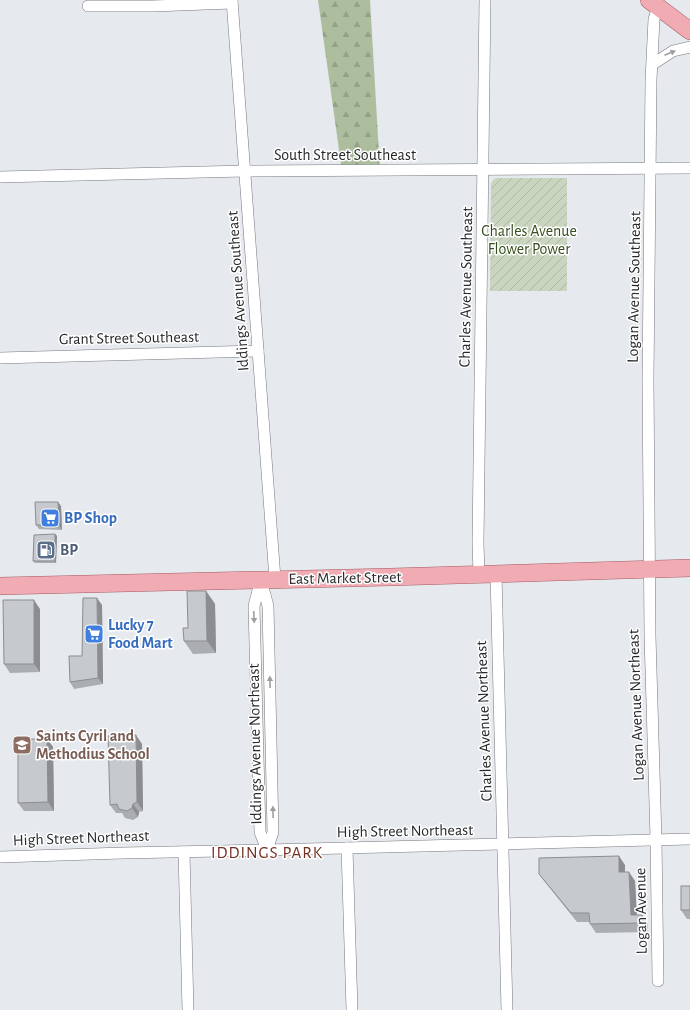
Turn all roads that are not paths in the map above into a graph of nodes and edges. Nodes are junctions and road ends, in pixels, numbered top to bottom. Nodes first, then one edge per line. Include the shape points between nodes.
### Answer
1 (485, 0) edge
2 (232, 1) edge
3 (654, 3) edge
4 (88, 6) dead end
5 (690, 31) edge
6 (690, 47) edge
7 (653, 64) junction
8 (690, 168) edge
9 (651, 169) junction
10 (483, 170) junction
11 (245, 171) junction
12 (0, 177) edge
13 (258, 351) junction
14 (0, 358) edge
15 (690, 568) edge
16 (649, 569) junction
17 (488, 574) junction
18 (268, 579) junction
19 (0, 586) edge
20 (656, 839) junction
21 (690, 839) edge
22 (503, 844) junction
23 (347, 848) junction
24 (267, 850) junction
25 (184, 852) junction
26 (0, 857) edge
27 (658, 982) dead end
28 (188, 1010) edge
29 (352, 1010) edge
30 (507, 1010) edge

1 - 10 street, Charles Avenue Southeast
2 - 4 street via 153,6
2 - 11 street, Iddings Avenue Southeast
3 - 5 main road
3 - 7 street, Logan Avenue Southeast
7 -> 6 street via 673,51
7 - 9 street, Logan Avenue Southeast
8 - 9 street, South Street Southeast
9 - 10 street, South Street Southeast
9 - 16 street, Logan Avenue Southeast
10 - 11 street, South Street Southeast
10 - 17 street, Charles Avenue Southeast via 478,543
11 - 12 street, South Street Southeast
11 - 13 street, Iddings Avenue Southeast
13 - 14 street, Grant Street Southeast
13 - 18 street, Iddings Avenue Southeast
15 - 16 main road, East Market Street
16 - 17 main road, East Market Street
16 - 20 street, Logan Avenue Northeast
17 - 18 main road, East Market Street
17 - 22 street, Charles Avenue Northeast
18 - 19 main road, East Market Street
18 - 24 street, Iddings Avenue Northeast via 254,606 260,832
20 - 21 street, High Street Northeast
20 - 22 street, High Street Northeast
20 - 27 street, Logan Avenue
22 - 23 street, High Street Northeast
22 - 30 street, Charles Avenue Northeast
23 - 24 street, High Street Northeast
23 - 29 street
24 - 25 street, High Street Northeast
25 - 26 street, High Street Northeast
25 - 28 street

